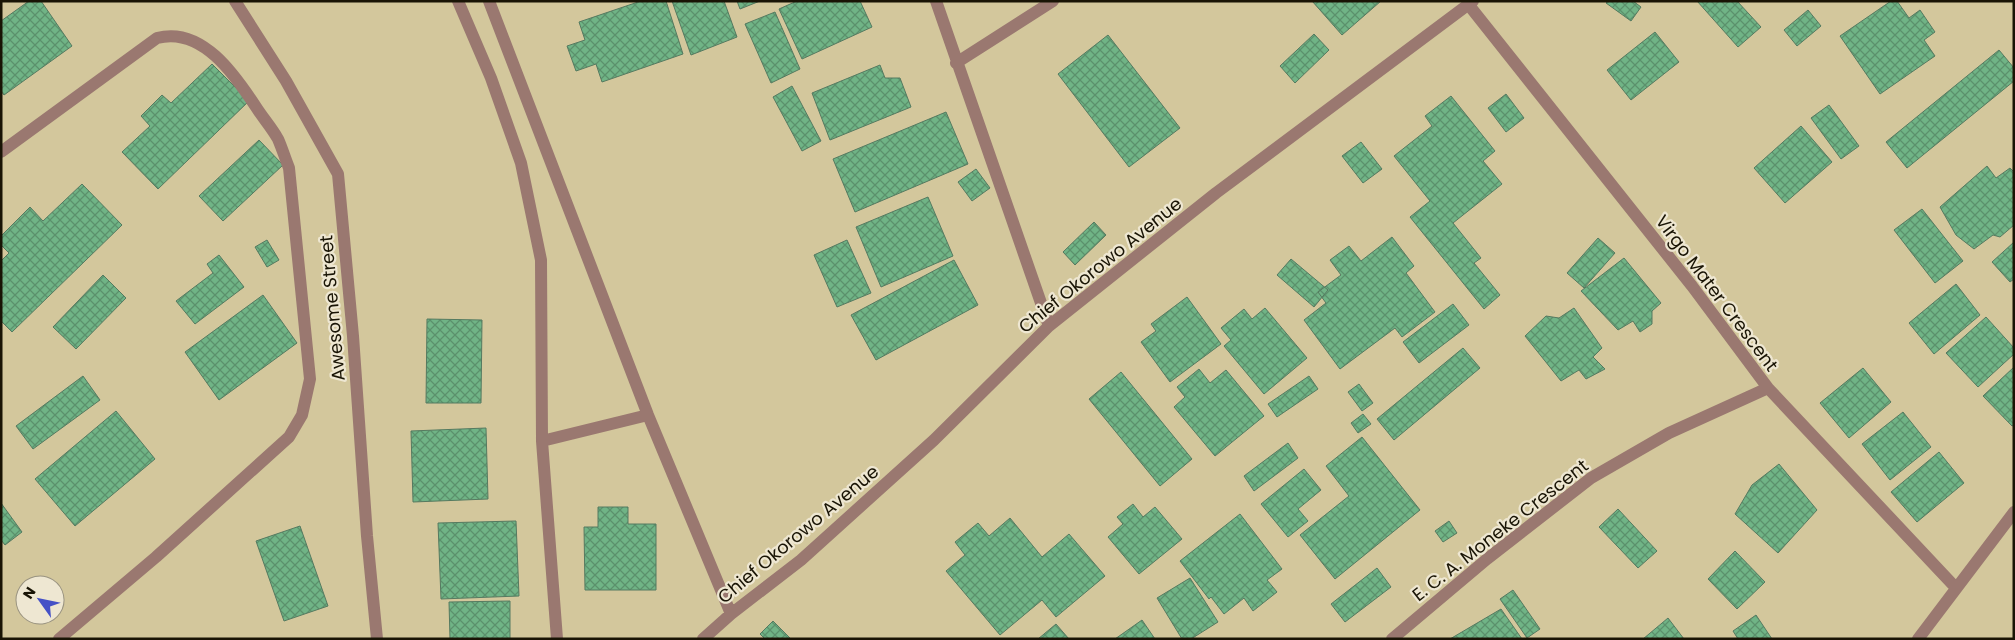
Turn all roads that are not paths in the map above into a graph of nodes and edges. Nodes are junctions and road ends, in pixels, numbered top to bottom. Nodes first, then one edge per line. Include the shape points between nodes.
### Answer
1 (235, 1) edge
2 (458, 1) edge
3 (489, 1) edge
4 (936, 1) edge
5 (1053, 1) edge
6 (1470, 3) edge
7 (956, 63) junction
8 (1, 152) edge
9 (1049, 326) junction
10 (1768, 388) junction
11 (648, 415) junction
12 (542, 441) junction
13 (2014, 512) edge
14 (1956, 588) junction
15 (731, 614) junction
16 (59, 639) edge
17 (377, 639) edge
18 (557, 639) edge
19 (703, 639) edge
20 (1392, 639) edge
21 (1918, 639) edge

1 - 17 street, Awesome Street via 286,81 338,174
2 - 12 street via 492,78 521,163 541,260
3 - 11 street
4 - 7 street
5 - 7 street
6 - 9 street, Chief Okorowo Avenue via 1216,193
6 - 10 street, Virgo Mater Crescent
7 - 9 street
8 - 16 street via 157,38 170,34 200,44 237,79 278,138 289,168 310,379 302,415 289,437
9 - 15 street, Chief Okorowo Avenue via 926,447 801,560
10 - 14 street, Virgo Mater Crescent
10 - 20 street, E. C. A. Moneke Crescent via 1669,433 1591,478 1486,559
11 - 12 street
11 - 15 street
12 - 18 street
13 - 14 street
14 - 21 street
15 - 19 street, Chief Okorowo Avenue

